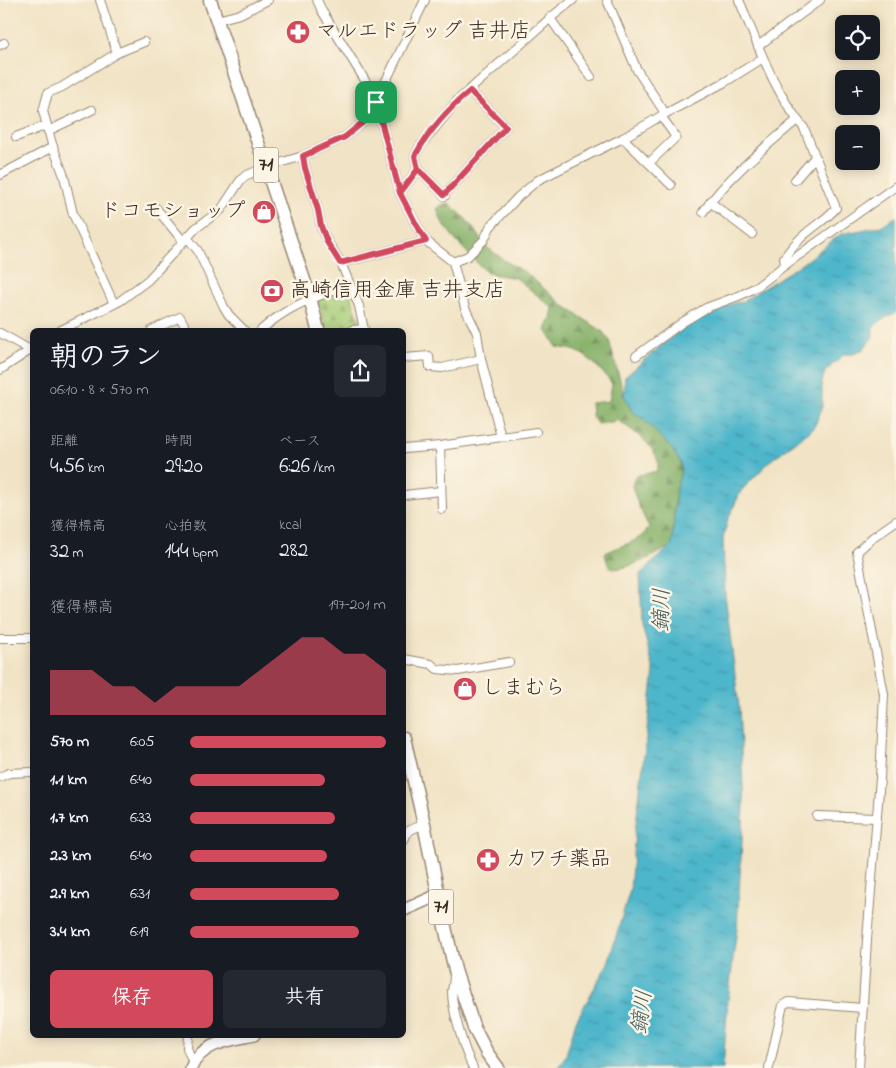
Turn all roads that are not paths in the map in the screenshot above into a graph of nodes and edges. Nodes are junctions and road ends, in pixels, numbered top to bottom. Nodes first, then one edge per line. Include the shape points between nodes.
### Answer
1 (100, 0) edge
2 (210, 0) edge
3 (268, 0) edge
4 (317, 0) edge
5 (425, 0) edge
6 (572, 0) edge
7 (608, 0) edge
8 (739, 0) edge
9 (820, 0) edge
10 (550, 18) junction
11 (217, 20) junction
12 (144, 42) dead end
13 (758, 46) junction
14 (118, 54) junction
15 (763, 58) junction
16 (591, 77) dead end
17 (470, 91) junction
18 (376, 102) junction
19 (92, 110) dead end
20 (663, 115) junction
21 (797, 120) junction
22 (48, 128) junction
23 (16, 137) dead end
24 (623, 138) junction
25 (53, 147) junction
26 (303, 156) junction
27 (815, 157) junction
28 (649, 163) junction
29 (266, 167) junction
30 (418, 169) junction
31 (0, 175) edge
32 (796, 180) dead end
33 (671, 185) dead end
34 (896, 186) edge
35 (400, 193) junction
36 (710, 202) junction
37 (156, 208) dead end
38 (703, 212) dead end
39 (752, 234) dead end
40 (185, 239) junction
41 (426, 241) junction
42 (453, 262) junction
43 (340, 263) junction
44 (785, 265) junction
45 (349, 286) junction
46 (310, 298) junction
47 (114, 304) junction
48 (65, 328) edge
49 (156, 328) edge
50 (186, 328) edge
51 (239, 328) edge
52 (263, 328) edge
53 (318, 328) edge
54 (364, 328) edge
55 (0, 333) edge
56 (30, 349) edge
57 (30, 351) edge
58 (636, 356) dead end
59 (406, 358) edge
60 (482, 359) junction
61 (0, 370) edge
62 (536, 432) dead end
63 (500, 437) junction
64 (440, 446) junction
65 (406, 449) edge
66 (441, 491) junction
67 (406, 495) edge
68 (442, 509) dead end
69 (896, 520) edge
70 (0, 638) edge
71 (30, 641) edge
72 (406, 659) edge
73 (509, 662) dead end
74 (406, 747) edge
75 (30, 772) edge
76 (0, 777) edge
77 (816, 816) dead end
78 (877, 818) junction
79 (424, 824) junction
80 (406, 836) edge
81 (438, 894) junction
82 (406, 909) edge
83 (455, 970) junction
84 (862, 1008) junction
85 (188, 1038) edge
86 (240, 1038) edge
87 (192, 1066) edge
88 (473, 1068) edge
89 (498, 1068) edge
90 (769, 1068) edge
91 (858, 1068) edge

1 - 14 street
2 - 11 main road, 71
3 - 11 street via 240,14
4 - 18 street
5 - 18 street
6 - 10 street
7 - 20 street via 637,70
8 - 13 street
9 - 13 street
10 - 16 street
10 - 17 street
11 - 29 main road, 71
12 - 14 street
13 - 15 street
14 - 22 street via 48,92 43,111
15 - 20 street
15 - 21 street
17 - 30 street via 421,145 415,156
17 - 30 street via 506,127 445,195
18 - 26 street via 368,118 345,137
18 - 35 street
19 - 22 street
20 - 24 street
20 - 28 street via 676,137
21 - 27 street via 804,128
21 - 36 street via 758,152
22 - 23 street
22 - 25 street
24 - 28 street
24 - 42 street via 538,180 490,226 484,240 468,256
25 - 31 street
25 - 47 street via 73,214
26 - 29 street
26 - 43 street via 321,226
27 - 32 street
27 - 44 street via 836,208 790,249 784,258
28 - 33 street
29 - 40 street via 245,176 221,210
29 - 46 main road, 71
30 - 35 street
34 - 44 street
35 - 41 street
36 - 38 street
36 - 39 street
37 - 40 street
40 - 47 street via 148,280
40 - 51 street via 198,251 224,308
41 - 42 street
41 - 43 street
42 - 60 street via 465,308 477,333
43 - 45 street
44 - 58 street via 758,286 706,308 683,322
45 - 46 street
45 - 54 street via 359,306
46 - 52 street
46 - 53 main road, 71
47 - 48 street
49 - 50 street via 180,317
55 - 56 street
57 - 61 street
59 - 60 street via 428,356 430,367 442,368
60 - 63 street
62 - 63 street
63 - 64 street
64 - 65 street
64 - 66 street
66 - 67 street
66 - 68 street
69 - 78 street via 858,552 884,694
70 - 71 street
72 - 73 street via 431,664 437,669 458,671
74 - 79 main road, 71
75 - 76 street
77 - 78 street
78 - 84 street
79 - 80 street via 408,831
79 - 81 main road, 71
81 - 82 street
81 - 83 main road, 71
83 - 88 street via 452,991 456,1018
83 - 89 main road, 71 via 474,1028
84 - 90 street via 789,1002 783,1005
84 - 91 street
85 - 87 street
86 - 87 street via 204,1050

